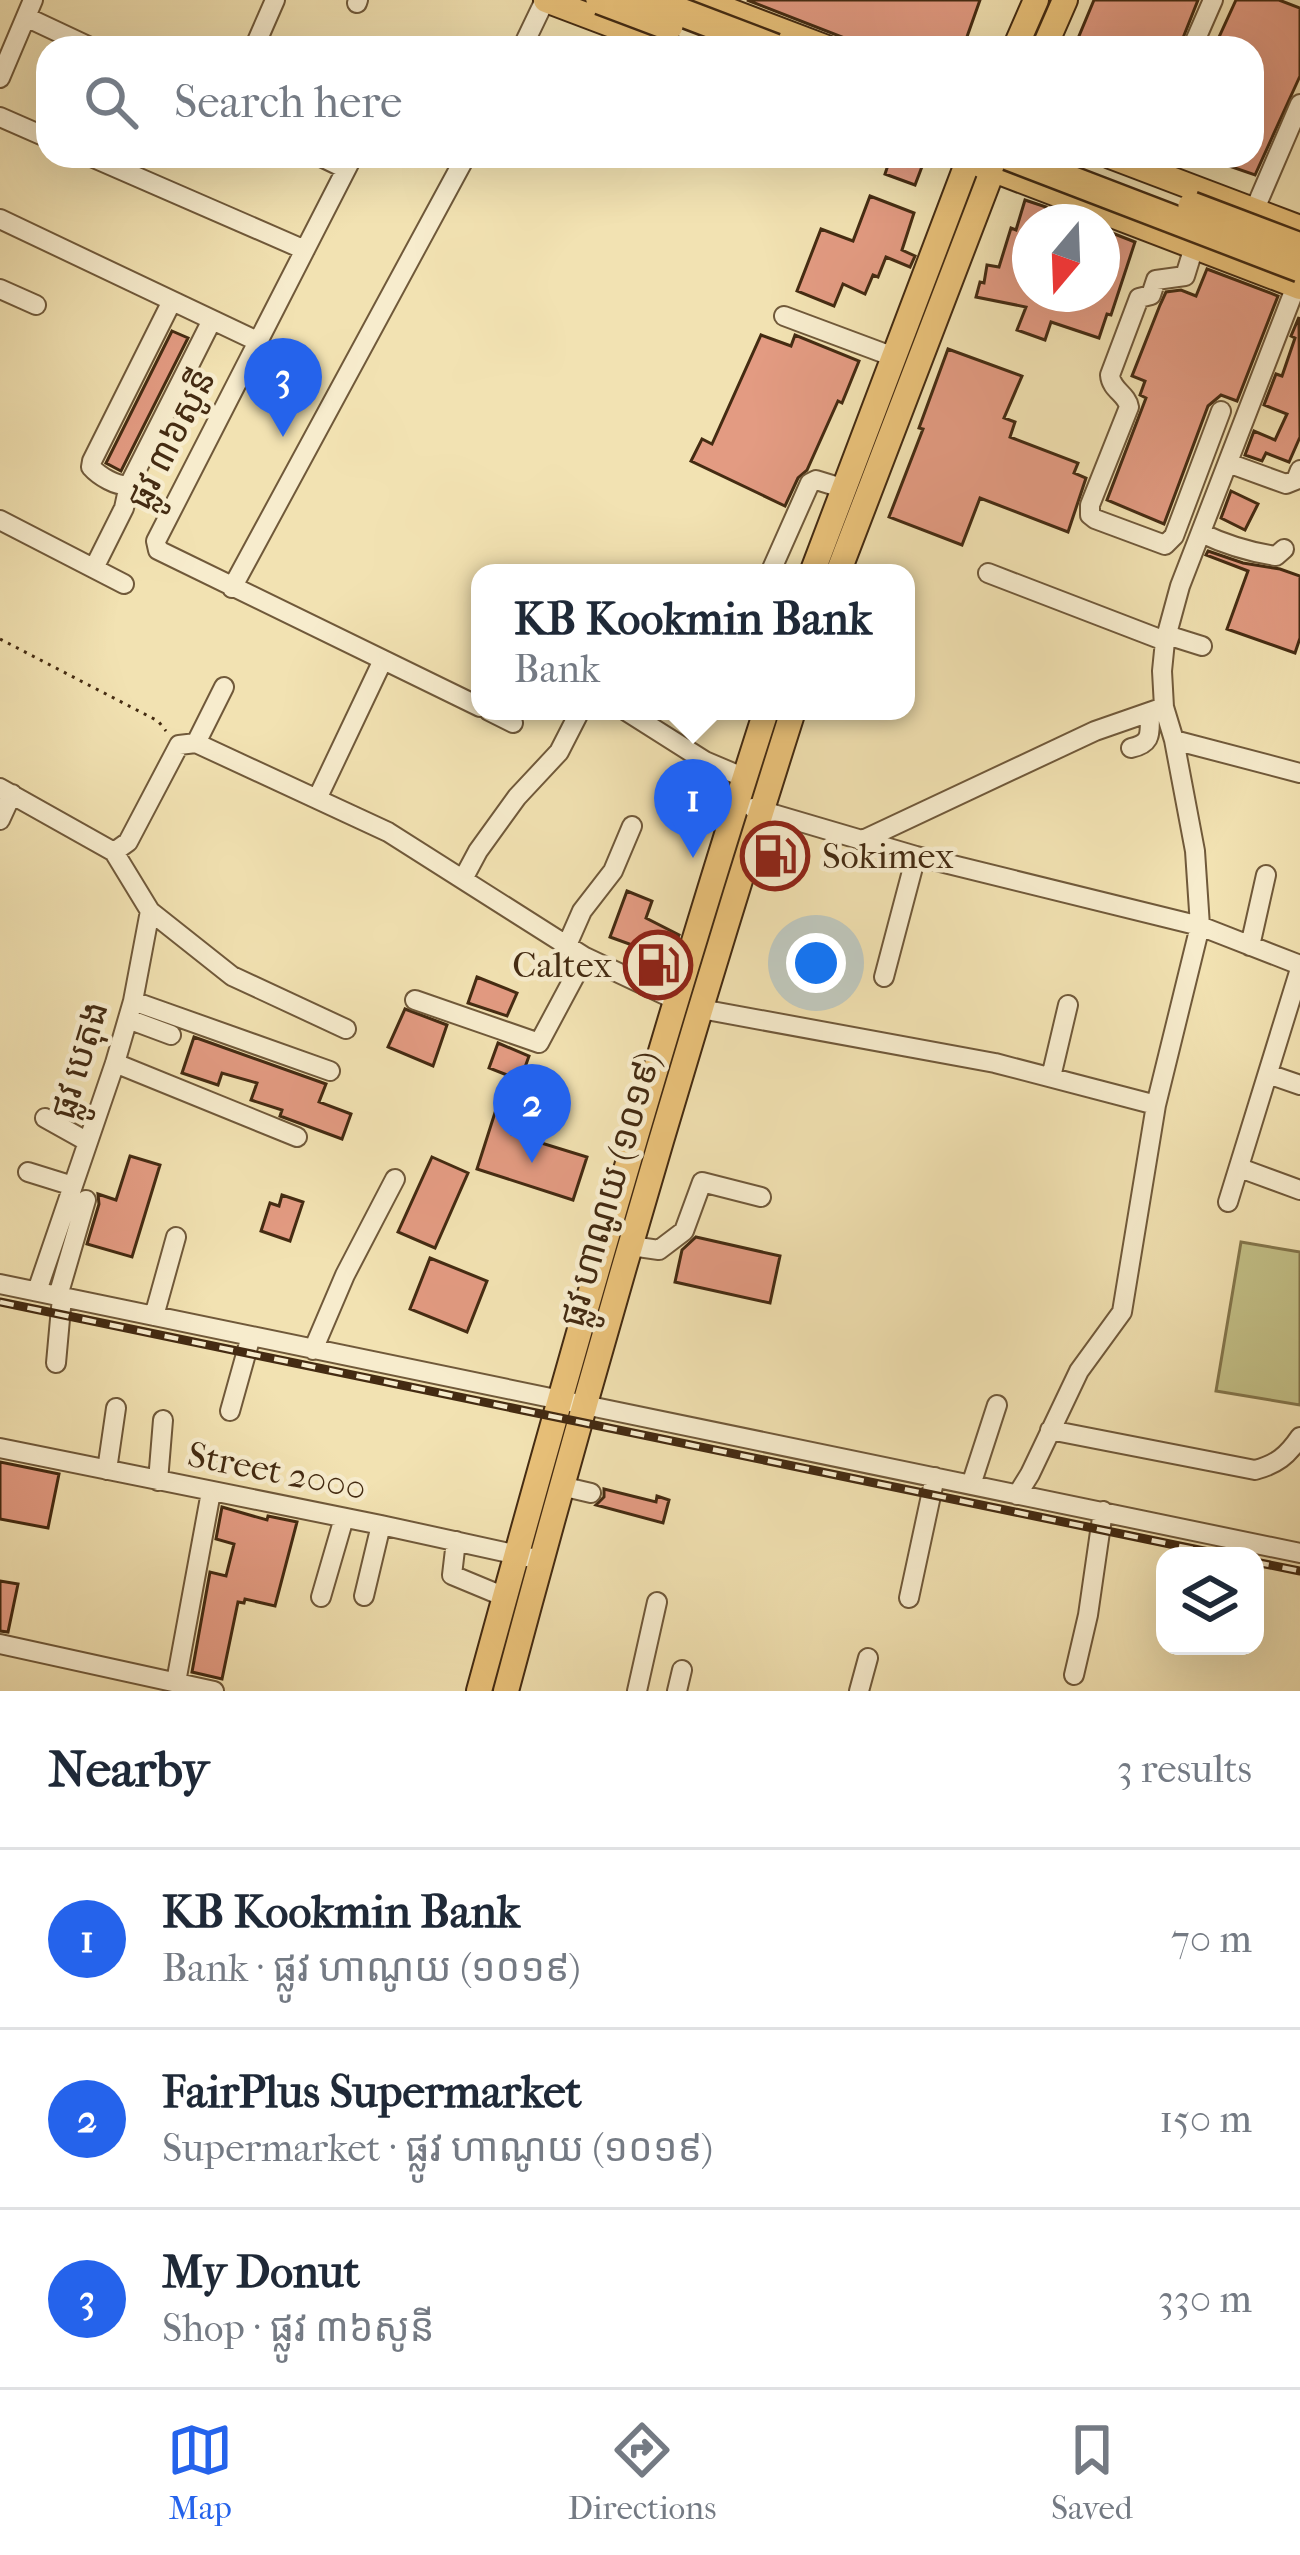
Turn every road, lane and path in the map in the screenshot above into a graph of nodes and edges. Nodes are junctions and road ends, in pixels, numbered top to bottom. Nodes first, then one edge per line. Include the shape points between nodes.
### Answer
1 (275, 0) edge
2 (546, 0) edge
3 (600, 0) edge
4 (649, 0) edge
5 (687, 0) edge
6 (700, 0) edge
7 (1036, 0) edge
8 (1065, 0) edge
9 (1213, 0) edge
10 (30, 8) edge
11 (73, 36) edge
12 (259, 36) edge
13 (527, 36) edge
14 (641, 36) edge
15 (682, 36) edge
16 (694, 36) edge
17 (744, 36) edge
18 (795, 36) edge
19 (1020, 36) edge
20 (1049, 36) edge
21 (1197, 36) edge
22 (0, 78) edge
23 (1300, 104) edge
24 (0, 117) edge
25 (36, 133) edge
26 (117, 168) edge
27 (347, 168) edge
28 (460, 168) edge
29 (961, 168) edge
30 (996, 168) edge
31 (1015, 168) edge
32 (1017, 168) edge
33 (1090, 168) edge
34 (1156, 168) edge
35 (1254, 211) junction
36 (0, 219) edge
37 (1300, 228) edge
38 (1194, 247) junction
39 (1300, 248) edge
40 (305, 250) junction
41 (1236, 263) junction
42 (1299, 280) edge
43 (0, 289) edge
44 (172, 301) junction
45 (36, 305) dead end
46 (784, 316) dead end
47 (212, 320) junction
48 (257, 341) junction
49 (893, 357) junction
50 (1221, 411) dead end
51 (1228, 463) junction
52 (1300, 470) edge
53 (129, 485) junction
54 (842, 488) junction
55 (0, 520) edge
56 (1201, 533) junction
57 (1284, 549) dead end
58 (774, 564) edge
59 (815, 564) edge
60 (842, 564) edge
61 (94, 568) junction
62 (988, 573) dead end
63 (124, 584) dead end
64 (232, 588) junction
65 (1166, 638) junction
66 (0, 639) edge
67 (1202, 646) dead end
68 (382, 660) junction
69 (224, 687) dead end
70 (471, 703) edge
71 (1157, 710) junction
72 (509, 720) edge
73 (575, 720) edge
74 (640, 720) edge
75 (757, 720) edge
76 (788, 720) edge
77 (513, 722) dead end
78 (1174, 740) junction
79 (188, 744) junction
80 (1131, 748) dead end
81 (1300, 773) edge
82 (6, 791) edge
83 (748, 797) junction
84 (316, 799) junction
85 (0, 820) edge
86 (632, 826) dead end
87 (863, 840) junction
88 (113, 852) junction
89 (916, 856) junction
90 (1266, 875) dead end
91 (463, 879) junction
92 (150, 910) junction
93 (1200, 926) junction
94 (567, 945) junction
95 (1250, 946) junction
96 (585, 957) junction
97 (1300, 967) edge
98 (884, 977) dead end
99 (415, 1000) dead end
100 (676, 1000) junction
101 (1068, 1005) dead end
102 (701, 1009) junction
103 (130, 1010) junction
104 (346, 1029) dead end
105 (171, 1035) dead end
106 (116, 1064) junction
107 (330, 1071) dead end
108 (1268, 1073) junction
109 (1051, 1077) junction
110 (1300, 1085) edge
111 (1156, 1105) junction
112 (46, 1118) dead end
113 (297, 1137) dead end
114 (88, 1142) junction
115 (1240, 1168) junction
116 (28, 1172) dead end
117 (395, 1179) dead end
118 (1300, 1190) edge
119 (80, 1193) junction
120 (761, 1196) dead end
121 (1228, 1202) dead end
122 (176, 1237) dead end
123 (631, 1246) junction
124 (0, 1284) edge
125 (37, 1292) junction
126 (60, 1296) junction
127 (154, 1316) junction
128 (251, 1336) junction
129 (313, 1350) junction
130 (56, 1363) dead end
131 (571, 1402) junction
132 (997, 1405) dead end
133 (116, 1408) dead end
134 (230, 1411) dead end
135 (163, 1420) dead end
136 (1050, 1430) junction
137 (1300, 1437) edge
138 (0, 1448) edge
139 (107, 1470) junction
140 (934, 1478) junction
141 (158, 1481) junction
142 (971, 1485) junction
143 (561, 1486) junction
144 (211, 1492) junction
145 (591, 1493) dead end
146 (1017, 1495) junction
147 (1103, 1511) junction
148 (344, 1518) junction
149 (381, 1525) junction
150 (456, 1541) junction
151 (1224, 1547) edge
152 (1264, 1550) edge
153 (1300, 1553) edge
154 (529, 1558) junction
155 (364, 1595) dead end
156 (321, 1597) dead end
157 (505, 1597) junction
158 (909, 1598) dead end
159 (657, 1602) dead end
160 (0, 1644) edge
161 (868, 1658) dead end
162 (682, 1670) dead end
163 (1074, 1675) dead end
164 (176, 1682) junction
165 (214, 1691) edge
166 (479, 1691) edge
167 (506, 1691) edge
168 (637, 1691) edge
169 (677, 1691) edge
170 (859, 1691) edge

1 - 12 street
2 - 13 street
2 - 14 main road
3 - 16 highway, bridge
4 - 17 highway, bridge
5 - 15 main road via 690,27
6 - 18 main road
7 - 19 main road
8 - 20 main road
9 - 21 street
10 - 11 street
10 - 22 street
23 - 35 street
24 - 25 street
26 - 40 street
27 - 40 street, ផ្លូវ ៣៦សូនី
28 - 64 street
29 - 49 main road
30 - 60 main road
31 - 38 main road
32 - 42 highway, bridge
33 - 39 highway, bridge
34 - 35 main road
35 - 37 main road
35 - 41 main road via 1237,214 1225,228
36 - 44 street
38 - 41 main road
38 - 50 street via 1185,276 1156,280 1151,295 1139,298 1110,375 1129,407 1090,514 1165,544
40 - 48 street, ផ្លូវ ៣៦សូនី
41 - 42 main road
42 - 51 street
43 - 45 street
44 - 47 street
44 - 53 street via 92,461 95,472
46 - 49 street
47 - 48 street
47 - 53 street
48 - 64 street, ផ្លូវ ៣៦សូនី via 156,541 158,550
49 - 54 main road
51 - 52 street via 1286,484
51 - 56 street
53 - 61 street
54 - 58 street via 810,483
54 - 59 main road
55 - 61 street
56 - 57 street via 1250,552 1276,556
56 - 65 street
61 - 63 street
62 - 65 street
64 - 68 street, ផ្លូវ ៣៦សូនី
65 - 67 street
65 - 71 street
66 - 79 path
68 - 70 street, ផ្លូវ ៣៦សូនី
68 - 84 street
69 - 79 street
71 - 78 street
71 - 80 street via 1148,740
71 - 87 street
72 - 77 street
73 - 91 street
74 - 83 street
75 - 83 main road, ផ្លូវ ហាណូយ (១០១៩)
76 - 83 main road, ផ្លូវ ហាណូយ (១០១៩)
78 - 81 street
78 - 93 street
79 - 84 street
79 - 88 street via 128,842
82 - 85 street
82 - 88 street
83 - 87 street
83 - 100 main road, ផ្លូវ ហាណូយ (១០១៩)
83 - 102 main road, ផ្លូវ ហាណូយ (១០១៩)
84 - 91 street
86 - 94 street
87 - 89 street
88 - 92 street
89 - 93 street
89 - 98 street
90 - 95 street
91 - 94 street
92 - 103 street, ផ្លូវ បេតុង
92 - 104 street via 232,976
93 - 95 street
93 - 111 street
94 - 96 street
95 - 97 street
96 - 99 street via 539,1043
96 - 100 street
97 - 108 street
100 - 131 main road, ផ្លូវ ហាណូយ (១០១៩)
101 - 109 street
102 - 109 street
102 - 123 main road, ផ្លូវ ហាណូយ (១០១៩)
103 - 105 street
103 - 106 street, ផ្លូវ បេតុង
103 - 107 street
106 - 113 street
106 - 114 street, ផ្លូវ បេតុង
108 - 110 street
108 - 115 street
109 - 111 street
111 - 136 street via 1121,1312 1078,1371
112 - 114 street
114 - 119 street, ផ្លូវ បេតុង
115 - 118 street
115 - 121 street
116 - 119 street
117 - 129 street
119 - 125 street, ផ្លូវ បេតុង
119 - 126 street
120 - 123 street via 702,1183 681,1234 659,1250
122 - 127 street
123 - 131 main road, ផ្លូវ ហាណូយ (១០១៩)
124 - 125 street
125 - 126 street
126 - 127 street
126 - 130 street
127 - 128 street
128 - 129 street
128 - 134 street
129 - 131 street
131 - 140 street
131 - 143 main road, ផ្លូវ ហាណូយ (១០១៩)
131 - 154 main road, ផ្លូវ ហាណូយ (១០១៩)
132 - 142 street
133 - 139 street
135 - 141 street
136 - 137 street via 1255,1470 1288,1455
136 - 146 street
138 - 139 street, Street 2000
139 - 141 street, Street 2000
140 - 142 street
140 - 158 street
141 - 144 street, Street 2000
142 - 146 street
143 - 145 street
143 - 154 main road, ផ្លូវ ហាណូយ (១០១៩)
144 - 148 street, Street 2000
144 - 164 street
146 - 147 street
147 - 151 street
147 - 163 street
148 - 149 street, Street 2000
148 - 156 street
149 - 150 street, Street 2000
149 - 155 street
150 - 154 street, Street 2000
150 - 157 street via 452,1575
152 - 153 street
154 - 157 main road, ផ្លូវ ហាណូយ (១០១៩)
154 - 167 main road, ផ្លូវ ហាណូយ (១០១៩)
157 - 166 main road, ផ្លូវ ហាណូយ (១០១៩)
159 - 168 street
160 - 164 street
161 - 170 street
162 - 169 street
164 - 165 street

